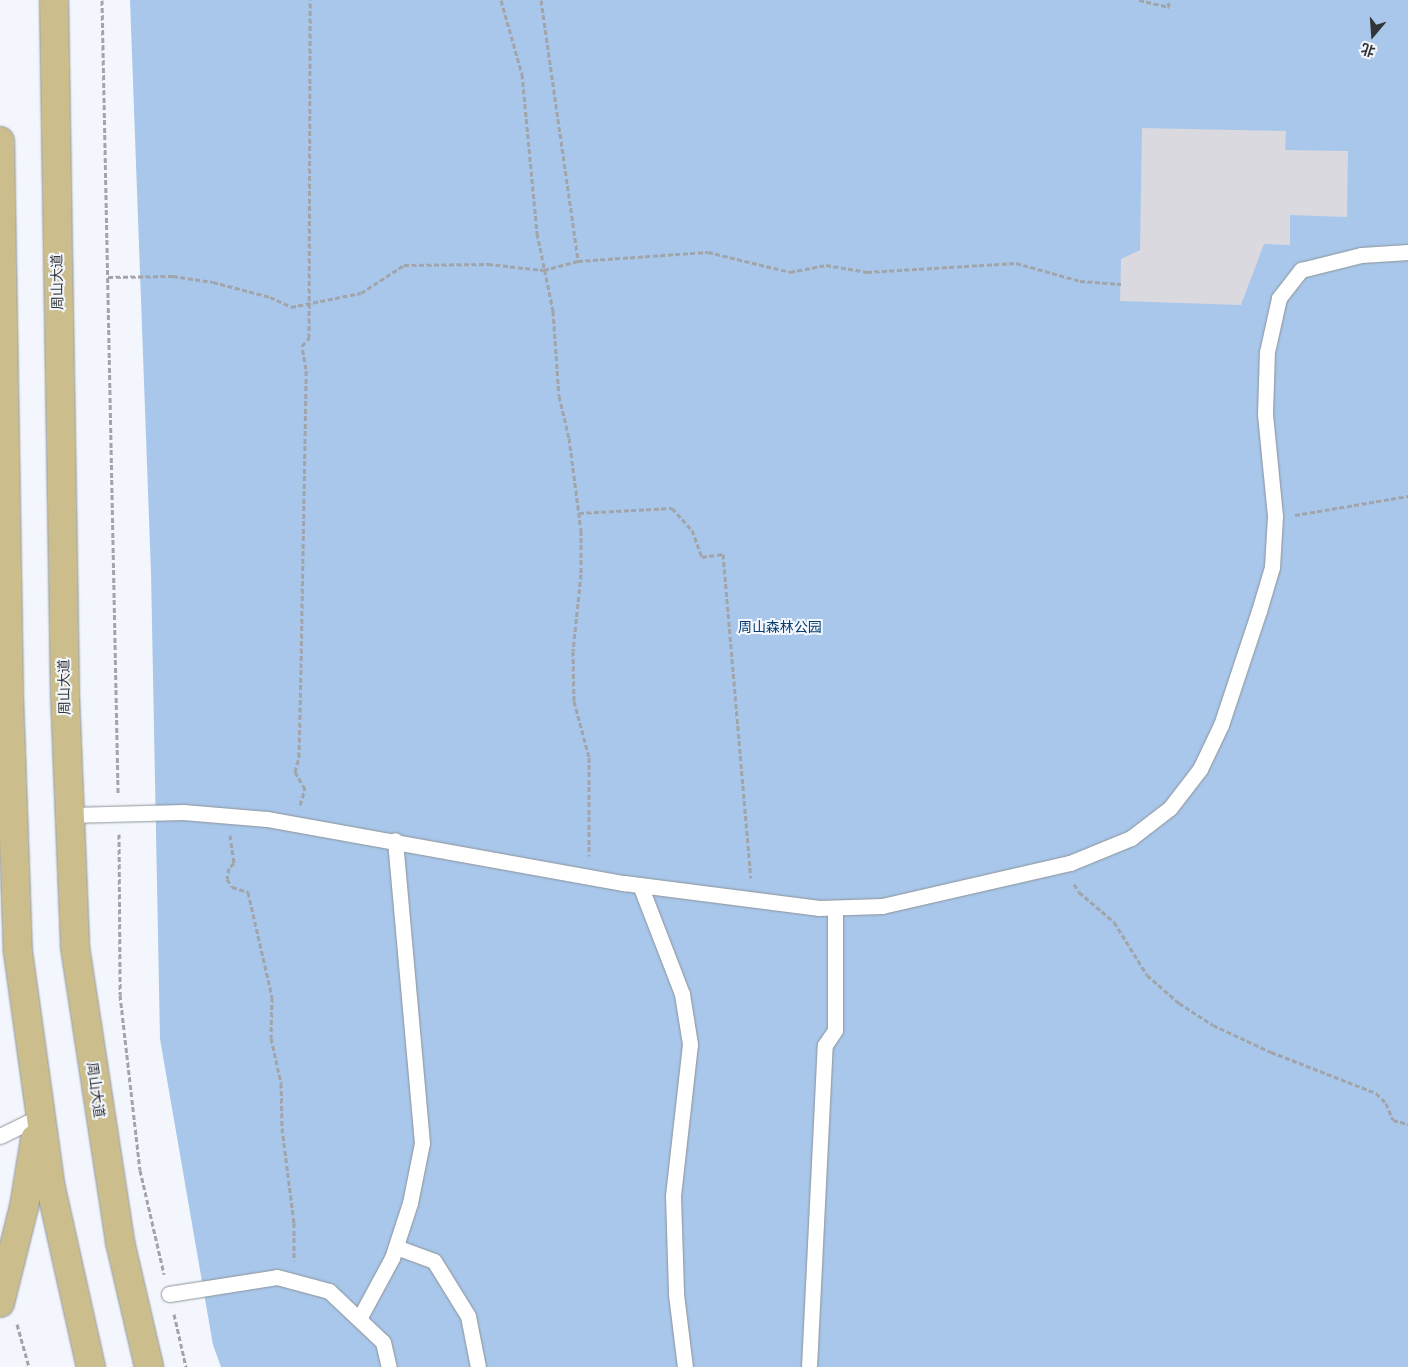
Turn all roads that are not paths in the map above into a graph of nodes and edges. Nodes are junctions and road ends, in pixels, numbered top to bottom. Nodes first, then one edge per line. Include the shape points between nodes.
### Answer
1 (54, 0) edge
2 (0, 141) edge
3 (1408, 252) edge
4 (2, 358) edge
5 (2, 430) edge
6 (70, 815) junction
7 (395, 840) junction
8 (640, 885) junction
9 (835, 908) junction
10 (39, 1118) junction
11 (0, 1136) edge
12 (396, 1247) junction
13 (169, 1294) road end
14 (1, 1298) edge
15 (359, 1319) junction
16 (91, 1367) edge
17 (149, 1367) edge
18 (389, 1367) edge
19 (478, 1367) edge
20 (685, 1367) edge
21 (809, 1367) edge

1 - 6 main road, 周山大道
2 - 4 main road
3 - 9 lane via 1361,255 1301,270 1279,298 1267,352 1266,405 1275,514 1272,567 1222,725 1200,769 1170,808 1131,838 1068,863 882,906
4 - 5 main road
5 - 10 main road via 18,952
6 - 7 lane via 184,812 296,824
6 - 17 main road, 周山大道 via 75,947 100,1125 120,1242
7 - 8 lane
7 - 12 lane via 422,1143 410,1202
8 - 9 lane via 753,901
8 - 20 lane via 682,994 690,1044 673,1196 676,1294
9 - 21 lane via 835,1030 826,1045
10 - 11 lane
10 - 14 main road via 24,1207
10 - 16 main road via 64,1253
12 - 15 lane
12 - 19 lane via 434,1261 468,1316
13 - 15 lane via 277,1277 330,1291
15 - 18 lane via 383,1342

